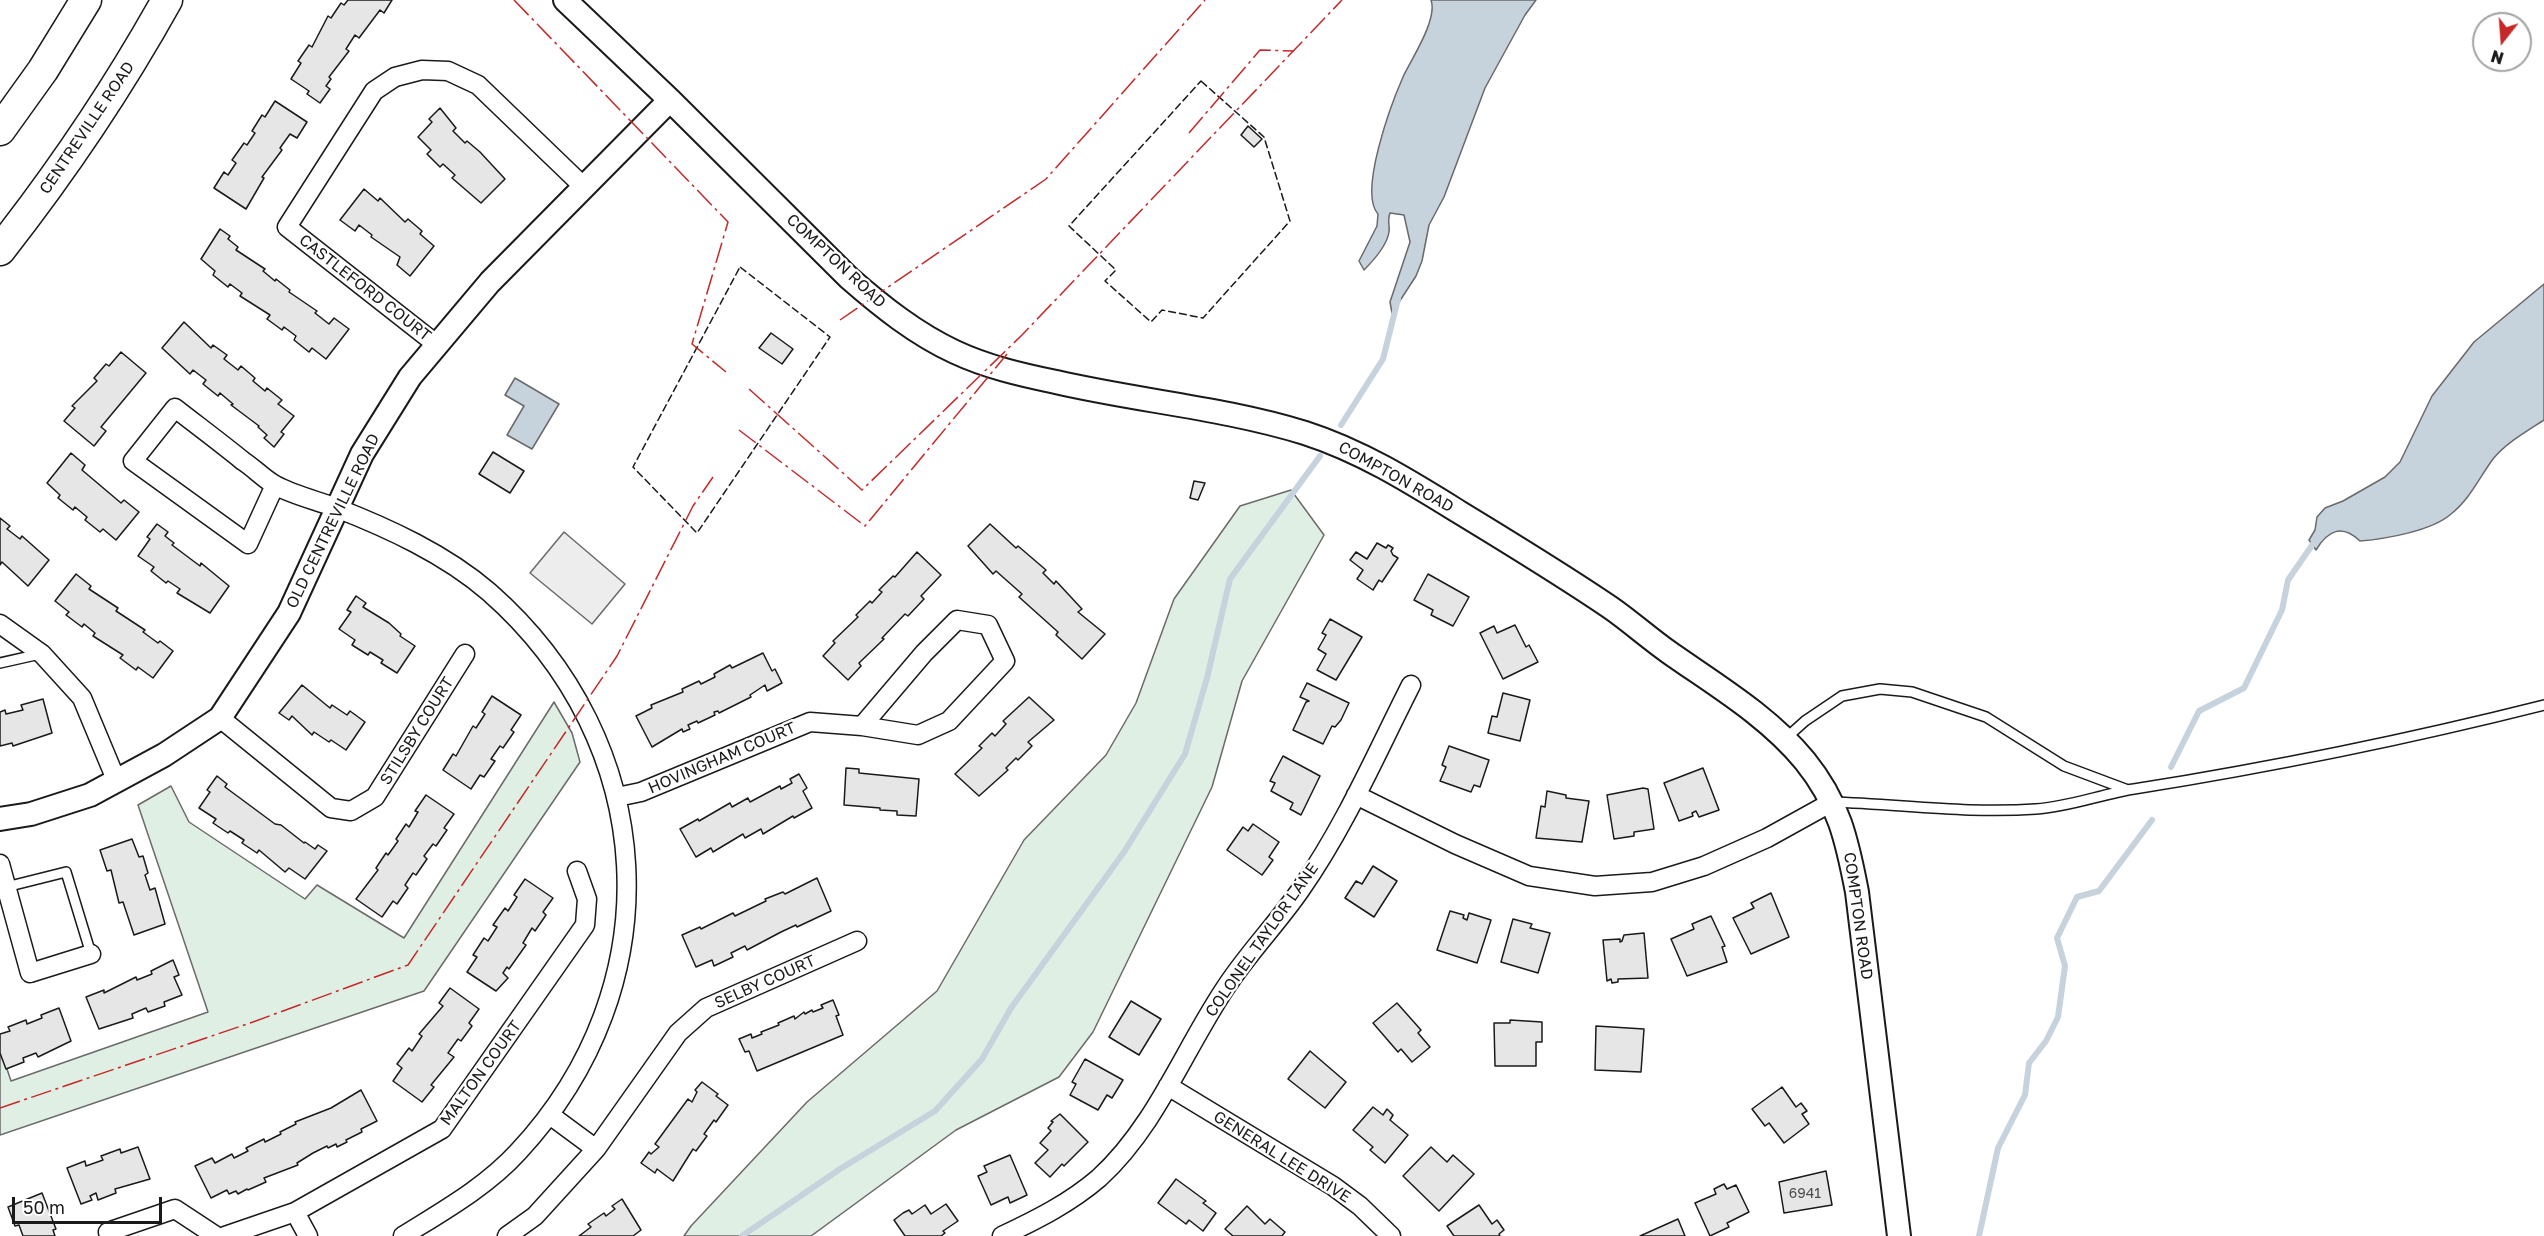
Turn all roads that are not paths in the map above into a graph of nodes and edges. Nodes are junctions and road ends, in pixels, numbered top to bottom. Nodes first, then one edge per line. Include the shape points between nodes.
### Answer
1 (86, 0) edge
2 (167, 0) edge
3 (565, 0) edge
4 (670, 100) junction
5 (0, 130) edge
6 (585, 188) junction
7 (0, 250) edge
8 (436, 344) junction
9 (275, 485) junction
10 (336, 508) junction
11 (0, 624) edge
12 (42, 654) junction
13 (465, 654) dead end
14 (0, 663) edge
15 (1411, 686) dead end
16 (2544, 705) edge
17 (220, 718) junction
18 (862, 726) junction
19 (1785, 739) junction
20 (117, 782) junction
21 (2128, 790) junction
22 (1356, 795) junction
23 (617, 797) junction
24 (1832, 802) junction
25 (0, 819) edge
26 (0, 864) edge
27 (577, 871) dead end
28 (6, 887) junction
29 (857, 941) dead end
30 (91, 954) joint
31 (1168, 1086) junction
32 (550, 1115) junction
33 (596, 1149) junction
34 (295, 1212) junction
35 (109, 1234) edge
36 (216, 1236) edge
37 (225, 1236) edge
38 (308, 1236) edge
39 (403, 1236) edge
40 (507, 1236) edge
41 (1002, 1236) edge
42 (1390, 1236) edge
43 (1899, 1236) edge

1 - 5 highway
2 - 7 highway, CENTREVILLE ROAD via 102,110
3 - 4 street, COMPTON ROAD
4 - 6 street, OLD CENTREVILLE ROAD
4 - 19 street, COMPTON ROAD via 849,278 932,339 979,363 1009,372 1229,414 1300,431 1349,449 1404,478 1614,610 1720,685
6 - 8 street, OLD CENTREVILLE ROAD via 490,282
6 - 8 street, CASTLEFORD COURT via 478,85 448,71 422,70 395,77 374,91 287,227
8 - 10 street, OLD CENTREVILLE ROAD via 381,422
9 - 9 street via 248,544 133,461 175,408
9 - 10 street
10 - 17 street, OLD CENTREVILLE ROAD via 289,613
10 - 23 street via 449,563 487,590 523,624 557,666 584,711
11 - 12 street
12 - 14 lane
12 - 20 street via 82,698
13 - 17 street, STILSBY COURT via 375,797 351,811 331,808
15 - 22 street, COLONEL TAYLOR LANE
16 - 21 lane via 2451,729
17 - 20 street, OLD CENTREVILLE ROAD
18 - 18 street, HOVINGHAM COURT via 918,735 949,721 1005,661 988,625 957,620
18 - 23 street, HOVINGHAM COURT via 810,722 641,792
19 - 21 lane via 1842,696 1880,689 1912,692 1986,717 2064,766
19 - 24 street, COMPTON ROAD
20 - 25 street, OLD CENTREVILLE ROAD via 64,805
21 - 24 lane via 2038,809 1938,809
22 - 24 street via 1529,876 1595,886 1652,882 1704,866 1767,838
22 - 31 street, COLONEL TAYLOR LANE via 1301,889 1224,989
23 - 32 street via 627,890 613,987 603,1020 581,1066
24 - 43 street, COMPTON ROAD via 1848,843 1857,892
26 - 28 street
27 - 34 street, MALTON COURT via 587,899 585,925 442,1129
28 - 30 lane via 66,872
28 - 30 street via 30,973
29 - 33 street, SELBY COURT via 706,1008 678,1033
31 - 41 street, COLONEL TAYLOR LANE via 1131,1140 1099,1177 1068,1202
31 - 42 street, GENERAL LEE DRIVE via 1334,1186
32 - 33 street
32 - 39 street via 492,1177
33 - 40 street, SELBY COURT via 535,1216
34 - 37 street, MALTON COURT
34 - 38 street
35 - 36 street via 174,1209

